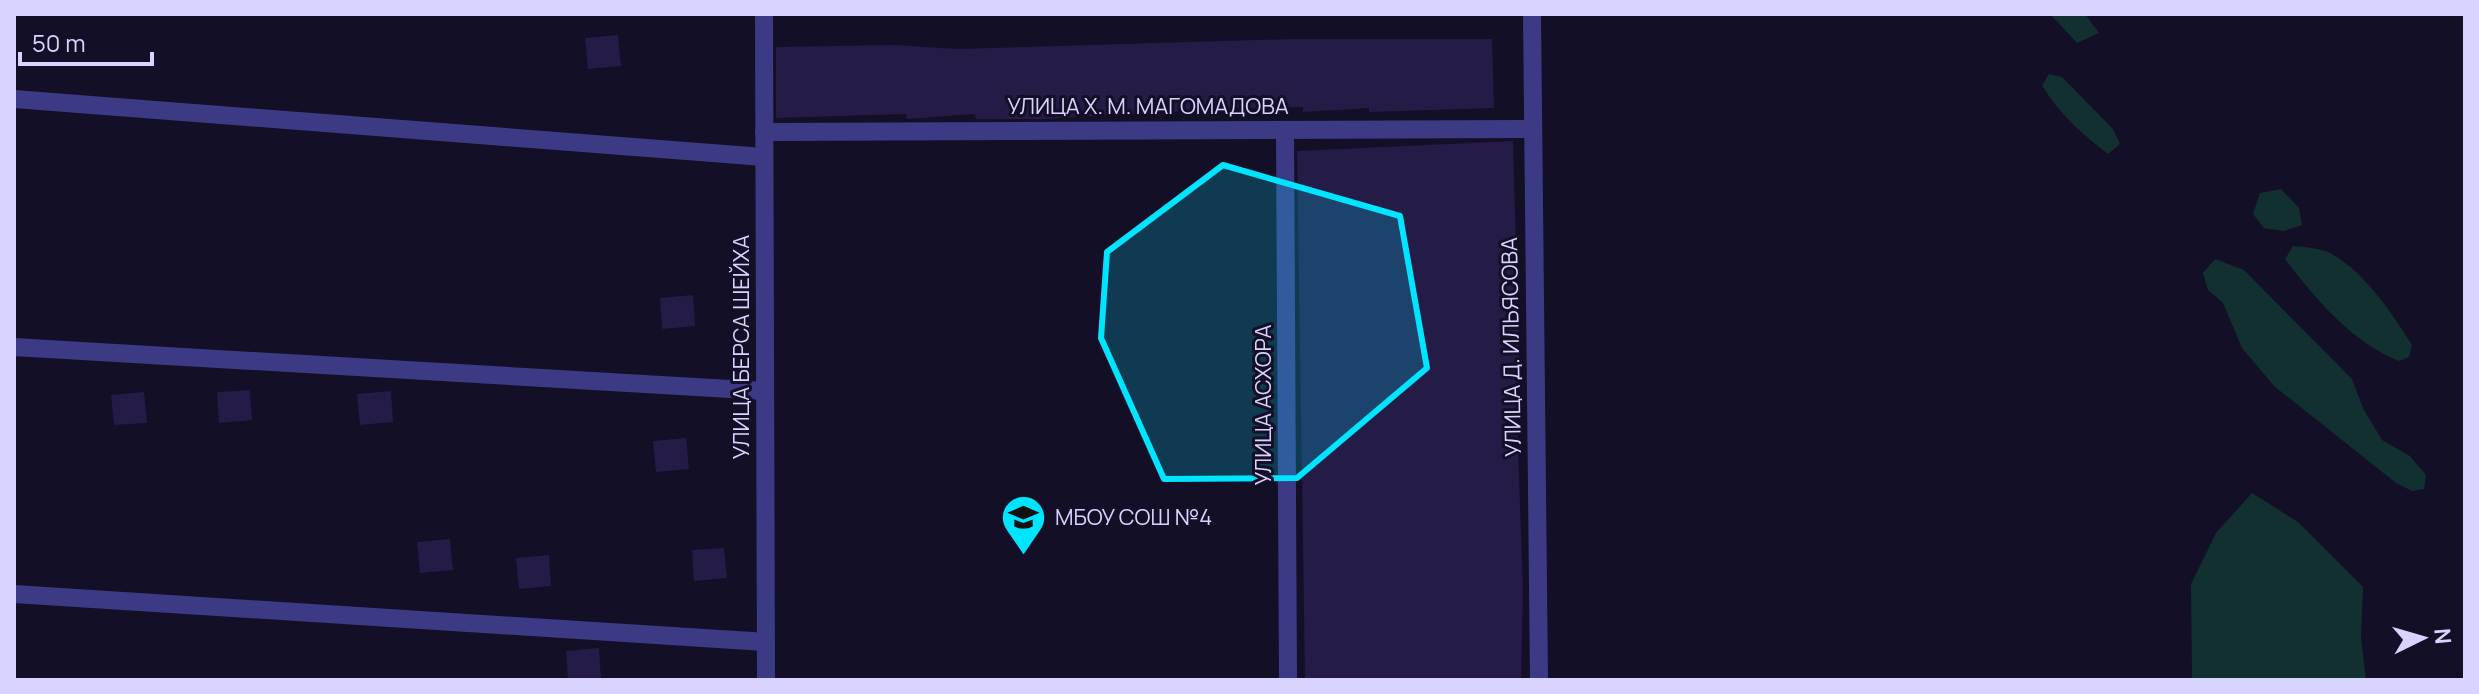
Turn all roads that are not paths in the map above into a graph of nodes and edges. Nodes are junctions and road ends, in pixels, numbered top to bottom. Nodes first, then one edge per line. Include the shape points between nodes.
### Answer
1 (764, 14) edge
2 (1532, 14) edge
3 (14, 99) edge
4 (1533, 129) junction
5 (1285, 130) junction
6 (764, 132) junction
7 (764, 157) junction
8 (14, 347) edge
9 (765, 391) junction
10 (14, 594) edge
11 (766, 642) junction
12 (766, 680) edge
13 (1288, 680) edge
14 (1539, 680) edge

1 - 6 street, УЛИЦА БЕРСА ШЕЙХА
2 - 4 street, УЛИЦА Д. ИЛЬЯСОВА
3 - 7 street
4 - 5 street, УЛИЦА Х. М. МАГОМАДОВА
4 - 14 street, УЛИЦА Д. ИЛЬЯСОВА
5 - 6 street, УЛИЦА Х. М. МАГОМАДОВА
5 - 13 street, УЛИЦА АСХОРА
6 - 7 street, УЛИЦА БЕРСА ШЕЙХА
7 - 9 street, УЛИЦА БЕРСА ШЕЙХА
8 - 9 street
9 - 11 street, УЛИЦА БЕРСА ШЕЙХА
10 - 11 street
11 - 12 street, УЛИЦА БЕРСА ШЕЙХА

